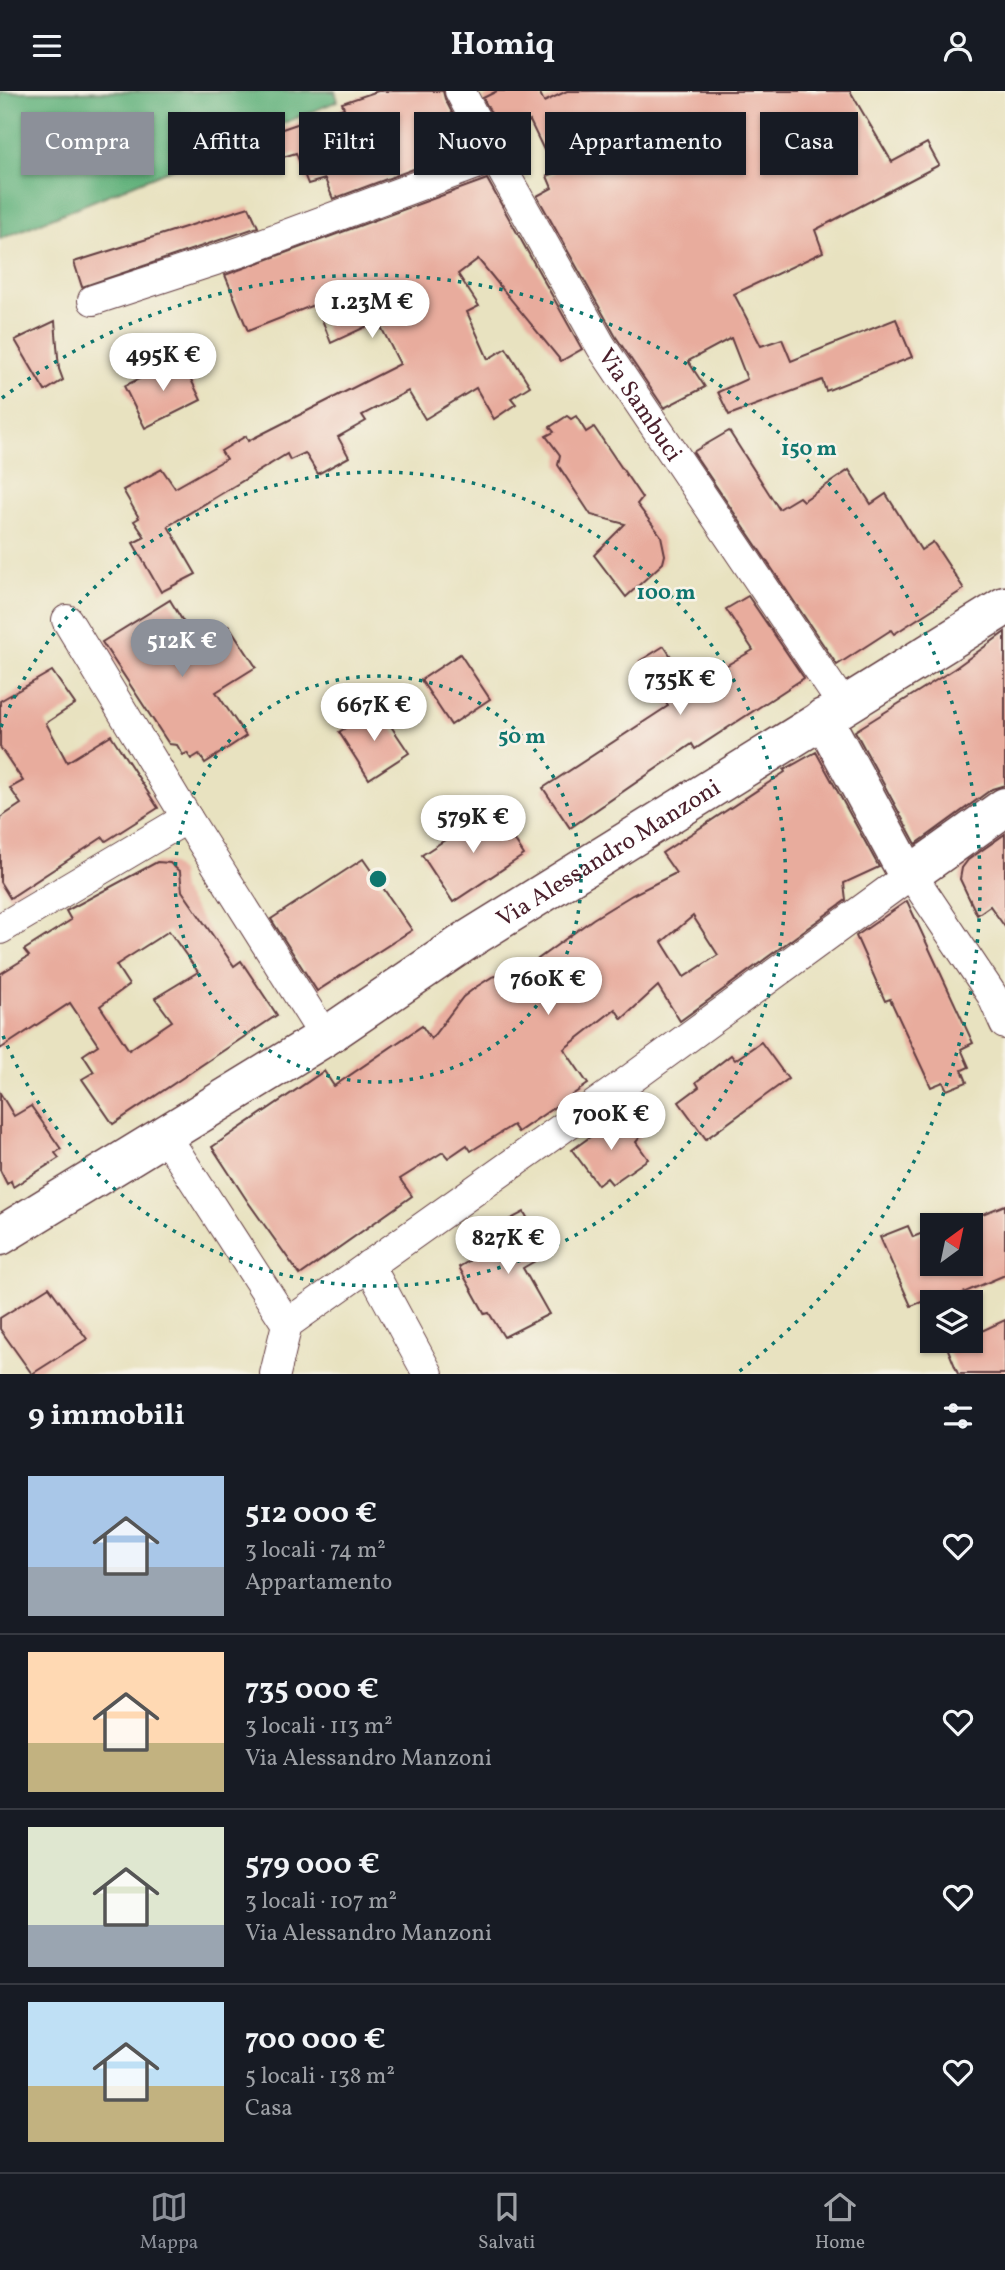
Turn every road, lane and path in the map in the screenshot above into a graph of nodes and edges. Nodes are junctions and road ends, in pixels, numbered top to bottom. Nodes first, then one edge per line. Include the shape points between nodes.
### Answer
1 (460, 91) edge
2 (471, 112) edge
3 (447, 175) edge
4 (505, 175) edge
5 (93, 300) dead end
6 (1005, 606) edge
7 (67, 620) dead end
8 (833, 712) junction
9 (1005, 807) edge
10 (187, 818) junction
11 (911, 874) junction
12 (0, 929) edge
13 (1005, 1024) edge
14 (325, 1037) junction
15 (164, 1135) junction
16 (0, 1236) edge
17 (369, 1265) junction
18 (287, 1324) junction
19 (275, 1374) edge
20 (428, 1374) edge

1 - 2 street, Via Sambuci
3 - 5 street via 243,251
4 - 8 street, Via Sambuci via 601,346
6 - 8 main road, Via Alessandro Manzoni
7 - 10 street
8 - 11 main road via 902,864
8 - 14 main road, Via Alessandro Manzoni via 466,941
9 - 11 main road
10 - 12 street
10 - 14 street
11 - 13 street via 992,995
11 - 17 street
14 - 15 main road, Via Alessandro Manzoni
15 - 16 main road, Via Alessandro Manzoni
15 - 18 street
17 - 18 street
17 - 20 street
18 - 19 street

